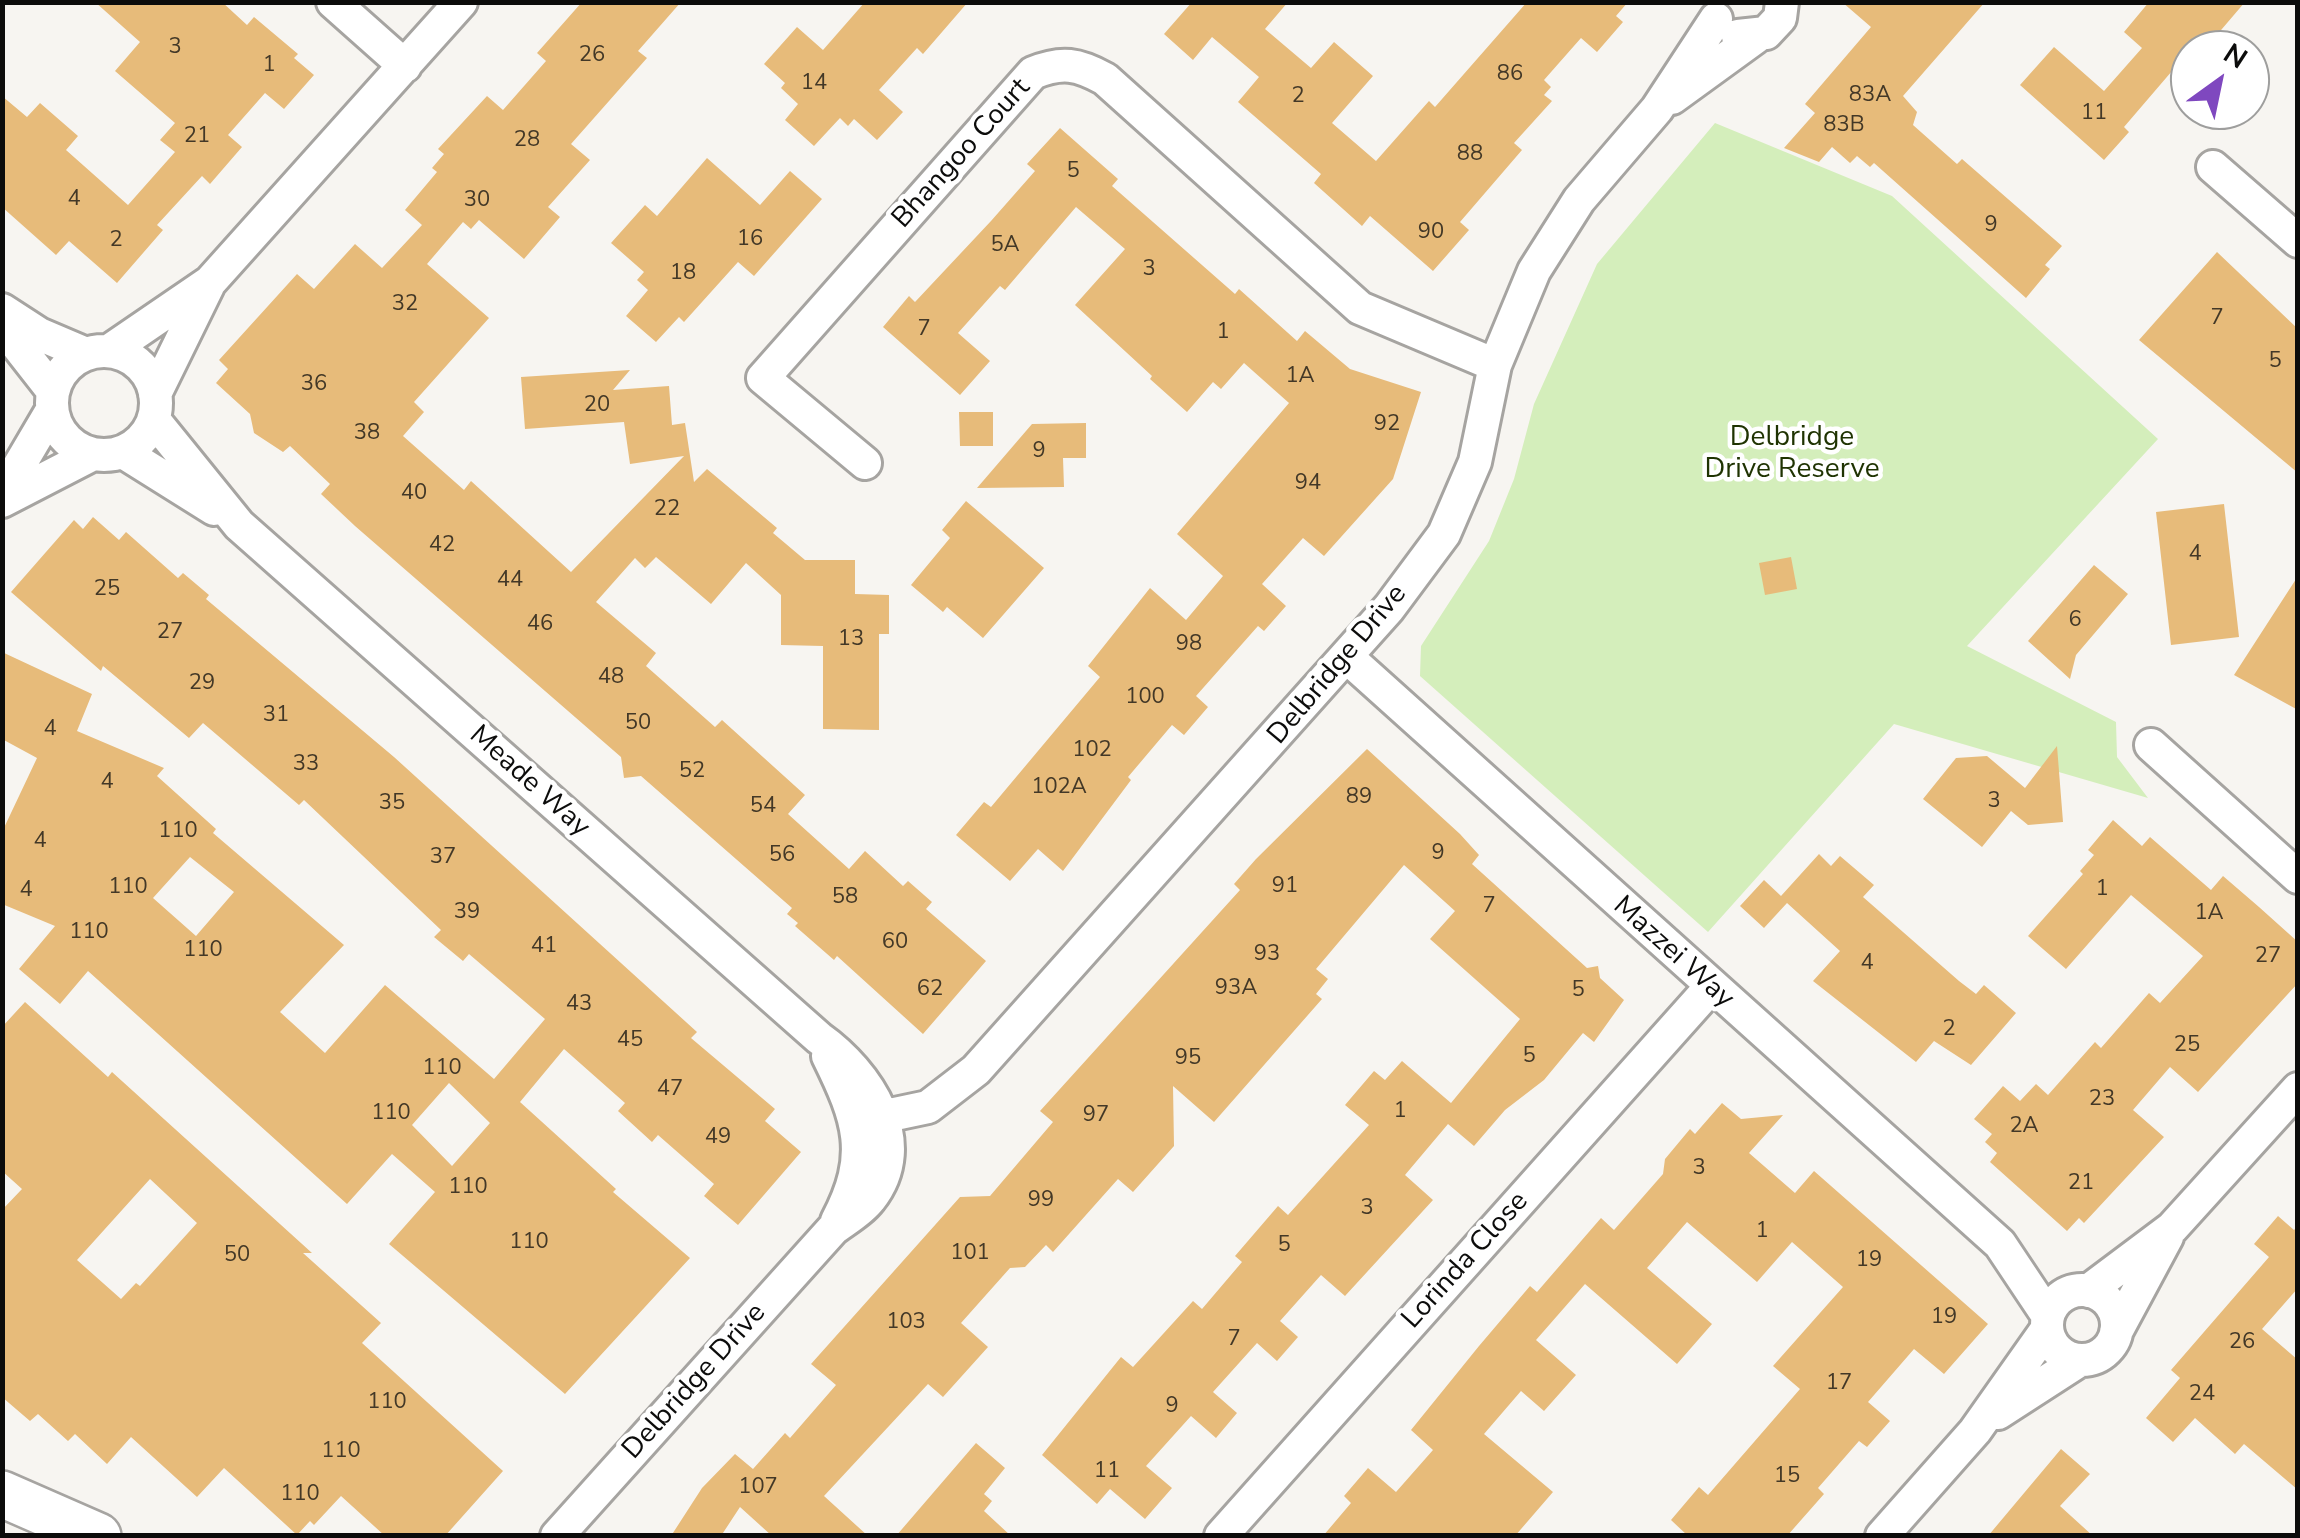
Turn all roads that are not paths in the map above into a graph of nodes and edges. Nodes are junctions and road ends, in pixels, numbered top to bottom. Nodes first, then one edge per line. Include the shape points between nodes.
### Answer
1 (333, 2) edge
2 (460, 2) edge
3 (1782, 2) edge
4 (1714, 10) edge
5 (1756, 37) junction
6 (404, 66) junction
7 (1656, 109) junction
8 (2213, 166) dead end
9 (2298, 241) edge
10 (210, 282) junction
11 (2, 310) edge
12 (2, 326) edge
13 (98, 353) junction
14 (1495, 365) junction
15 (53, 400) junction
16 (154, 407) junction
17 (108, 453) junction
18 (864, 463) dead end
19 (2, 498) edge
20 (239, 525) junction
21 (1348, 658) junction
22 (2151, 746) dead end
23 (2298, 877) edge
24 (1711, 987) junction
25 (2298, 1088) edge
26 (870, 1120) junction
27 (2172, 1228) junction
28 (2000, 1244) junction
29 (2086, 1291) junction
30 (2047, 1322) junction
31 (2116, 1332) junction
32 (2080, 1360) junction
33 (1975, 1431) junction
34 (2, 1494) edge
35 (98, 1536) edge
36 (557, 1536) edge
37 (1221, 1536) edge
38 (1882, 1536) edge

1 - 6 street
2 - 6 street
3 - 5 street, Delbridge Drive via 1774,26
4 - 5 street via 1732,35
4 - 7 street, Delbridge Drive
5 - 7 street, Delbridge Drive
6 - 10 street
7 - 14 street, Delbridge Drive via 1579,200 1543,257
8 - 9 street
10 - 13 street
10 - 16 street
11 - 13 street via 39,334
12 - 15 street
13 - 15 street via 71,362
13 - 16 street via 140,365
14 - 18 street, Bhangoo Court via 1360,308 1105,79 1081,65 1055,64 1033,73 763,378
14 - 21 street, Delbridge Drive via 1475,462 1444,534
15 - 17 street via 66,439
15 - 19 street
16 - 17 street via 146,434
16 - 20 street, Meade Way
17 - 19 street
17 - 20 street, Meade Way
20 - 26 street, Meade Way via 819,1038
21 - 24 street, Mazzei Way
21 - 26 street, Delbridge Drive via 976,1070 928,1108
22 - 23 street
24 - 28 street, Mazzei Way
24 - 37 street, Lorinda Close
25 - 27 street
26 - 36 street, Delbridge Drive via 853,1191 833,1229
27 - 29 street
27 - 31 street
28 - 29 street, Mazzei Way
28 - 30 street, Mazzei Way
29 - 30 street via 2061,1297
29 - 31 street via 2108,1301
30 - 32 street via 2062,1354
30 - 33 street
31 - 32 street via 2107,1350
32 - 33 street
33 - 38 street
34 - 35 street

